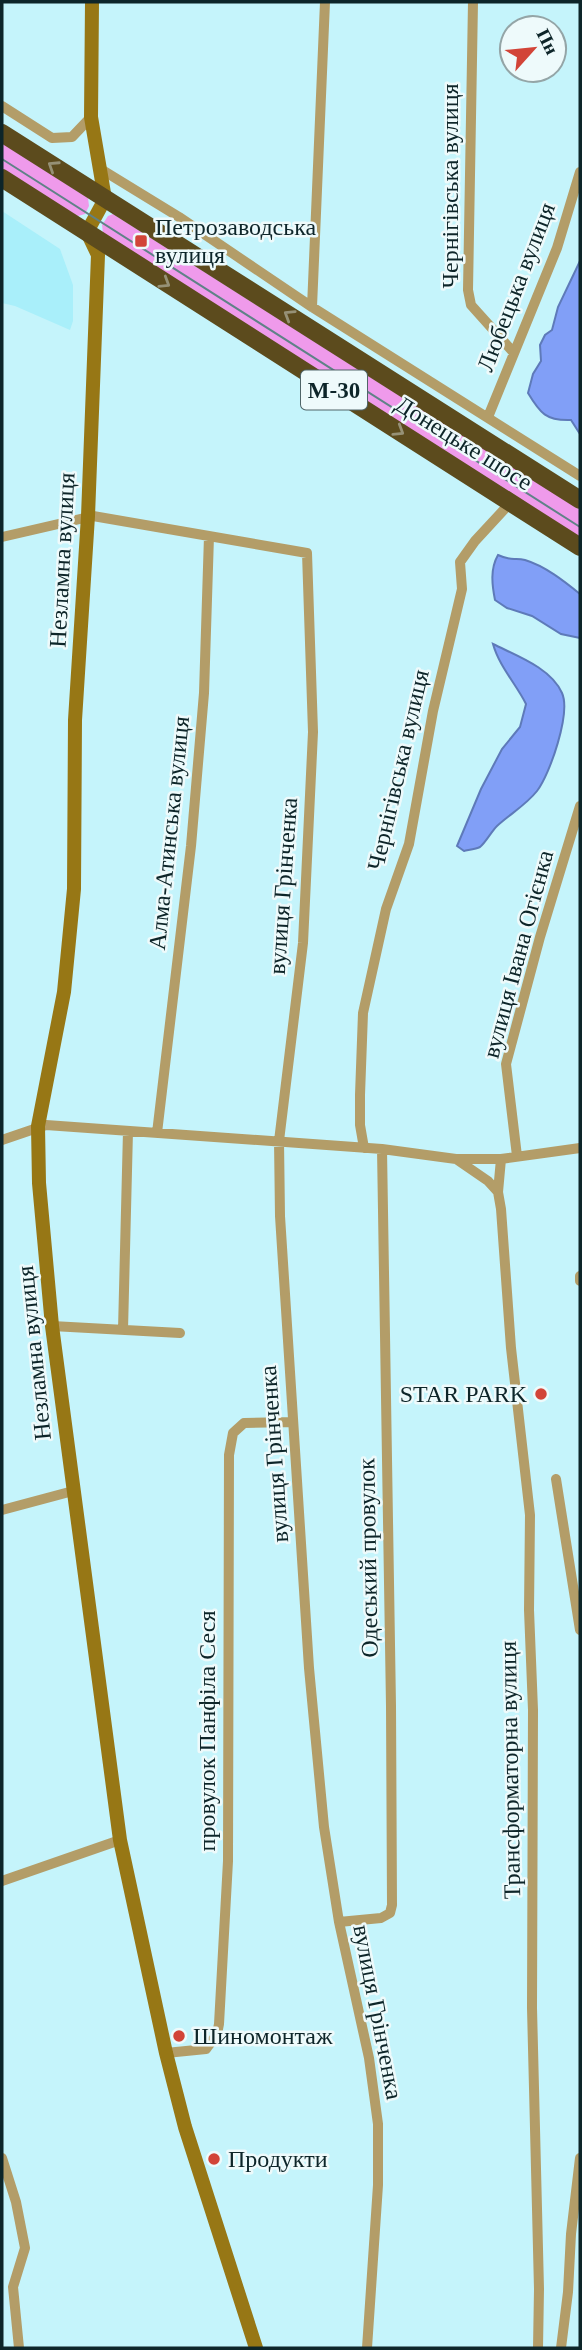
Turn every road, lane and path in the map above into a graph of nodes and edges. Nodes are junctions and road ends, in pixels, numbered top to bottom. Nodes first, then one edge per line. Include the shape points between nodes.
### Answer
1 (92, 2) edge
2 (326, 2) edge
3 (473, 2) edge
4 (2, 106) edge
5 (91, 117) junction
6 (2, 133) edge
7 (99, 168) junction
8 (580, 172) edge
9 (2, 178) edge
10 (104, 199) junction
11 (88, 232) junction
12 (312, 307) junction
13 (514, 353) junction
14 (488, 417) junction
15 (504, 427) junction
16 (494, 445) junction
17 (580, 476) edge
18 (580, 500) edge
19 (511, 502) junction
20 (88, 516) junction
21 (209, 536) junction
22 (2, 537) edge
23 (580, 547) edge
24 (580, 806) edge
25 (38, 1126) junction
26 (128, 1131) junction
27 (157, 1133) junction
28 (2, 1140) edge
29 (279, 1141) junction
30 (364, 1148) junction
31 (382, 1149) junction
32 (580, 1149) edge
33 (517, 1156) junction
34 (456, 1159) junction
35 (501, 1159) junction
36 (498, 1192) junction
37 (52, 1326) junction
38 (123, 1330) junction
39 (180, 1333) dead end
40 (293, 1422) junction
41 (556, 1479) dead end
42 (73, 1491) junction
43 (2, 1510) edge
44 (580, 1630) edge
45 (120, 1840) junction
46 (2, 1881) edge
47 (339, 1922) junction
48 (166, 2053) junction
49 (2, 2158) edge
50 (580, 2158) edge
51 (19, 2348) edge
52 (256, 2348) edge
53 (367, 2348) edge
54 (538, 2348) edge
55 (561, 2348) edge

1 - 5 street
2 - 12 street
3 - 13 street, Чернігівська вулиця via 468,290 471,305
4 - 5 street via 52,138 72,137
5 - 7 street
10 -> 6 highway, Донецьке шосе / М-30
7 - 10 street
7 - 12 street, Донецьке шосе
8 - 13 street, Любецька вулиця via 557,248
9 - 11 highway, Донецьке шосе / М-30
10 - 11 street
16 -> 10 highway, Донецьке шосе / М-30
11 -> 19 highway, Донецьке шосе / М-30
11 - 20 street, Незламна вулиця via 98,256
12 - 14 street, Донецьке шосе
13 - 14 street, Любецька вулиця
14 - 15 street, Донецьке шосе
15 - 16 street
15 - 17 street, Донецьке шосе
16 - 18 highway, Донецьке шосе / М-30
19 - 23 highway, Донецьке шосе / М-30
19 - 30 street, Чернігівська вулиця via 460,562 462,589 409,844 386,909 363,1013 360,1125
20 - 21 street
20 - 22 street
20 - 25 street, Незламна вулиця via 75,720 70,943
21 - 27 street, Алма-Атинська вулиця via 204,693
21 - 29 street, вулиця Грінченка via 307,554 312,758 303,943
24 - 33 street, вулиця Івана Огієнка via 506,1063
25 - 26 street
25 - 28 street
25 - 37 street, Незламна вулиця
26 - 27 street
26 - 38 street
27 - 29 street
29 - 30 street
29 - 40 street, вулиця Грінченка
30 - 31 street
31 - 34 street
31 - 47 street, Одеський провулок via 392,1905 390,1913 381,1918
32 - 33 street
33 - 35 street
34 - 35 street
34 - 36 street
35 - 36 street, Трансформаторна вулиця
36 - 54 street, Трансформаторна вулиця via 530,1515
37 - 38 street
37 - 42 street, Незламна вулиця
38 - 39 street
40 - 47 street, вулиця Грінченка via 324,1827
40 - 48 street, провулок Панфіла Сеся via 244,1423 233,1433 229,1455 228,1861 219,2024 206,2049
41 - 44 street
42 - 43 street
42 - 45 street, Незламна вулиця
45 - 46 street
45 - 48 street, Незламна вулиця
47 - 53 street, вулиця Грінченка via 369,2058 378,2124
48 - 52 street, Незламна вулиця
49 - 51 street via 25,2248 13,2287
50 - 55 street

